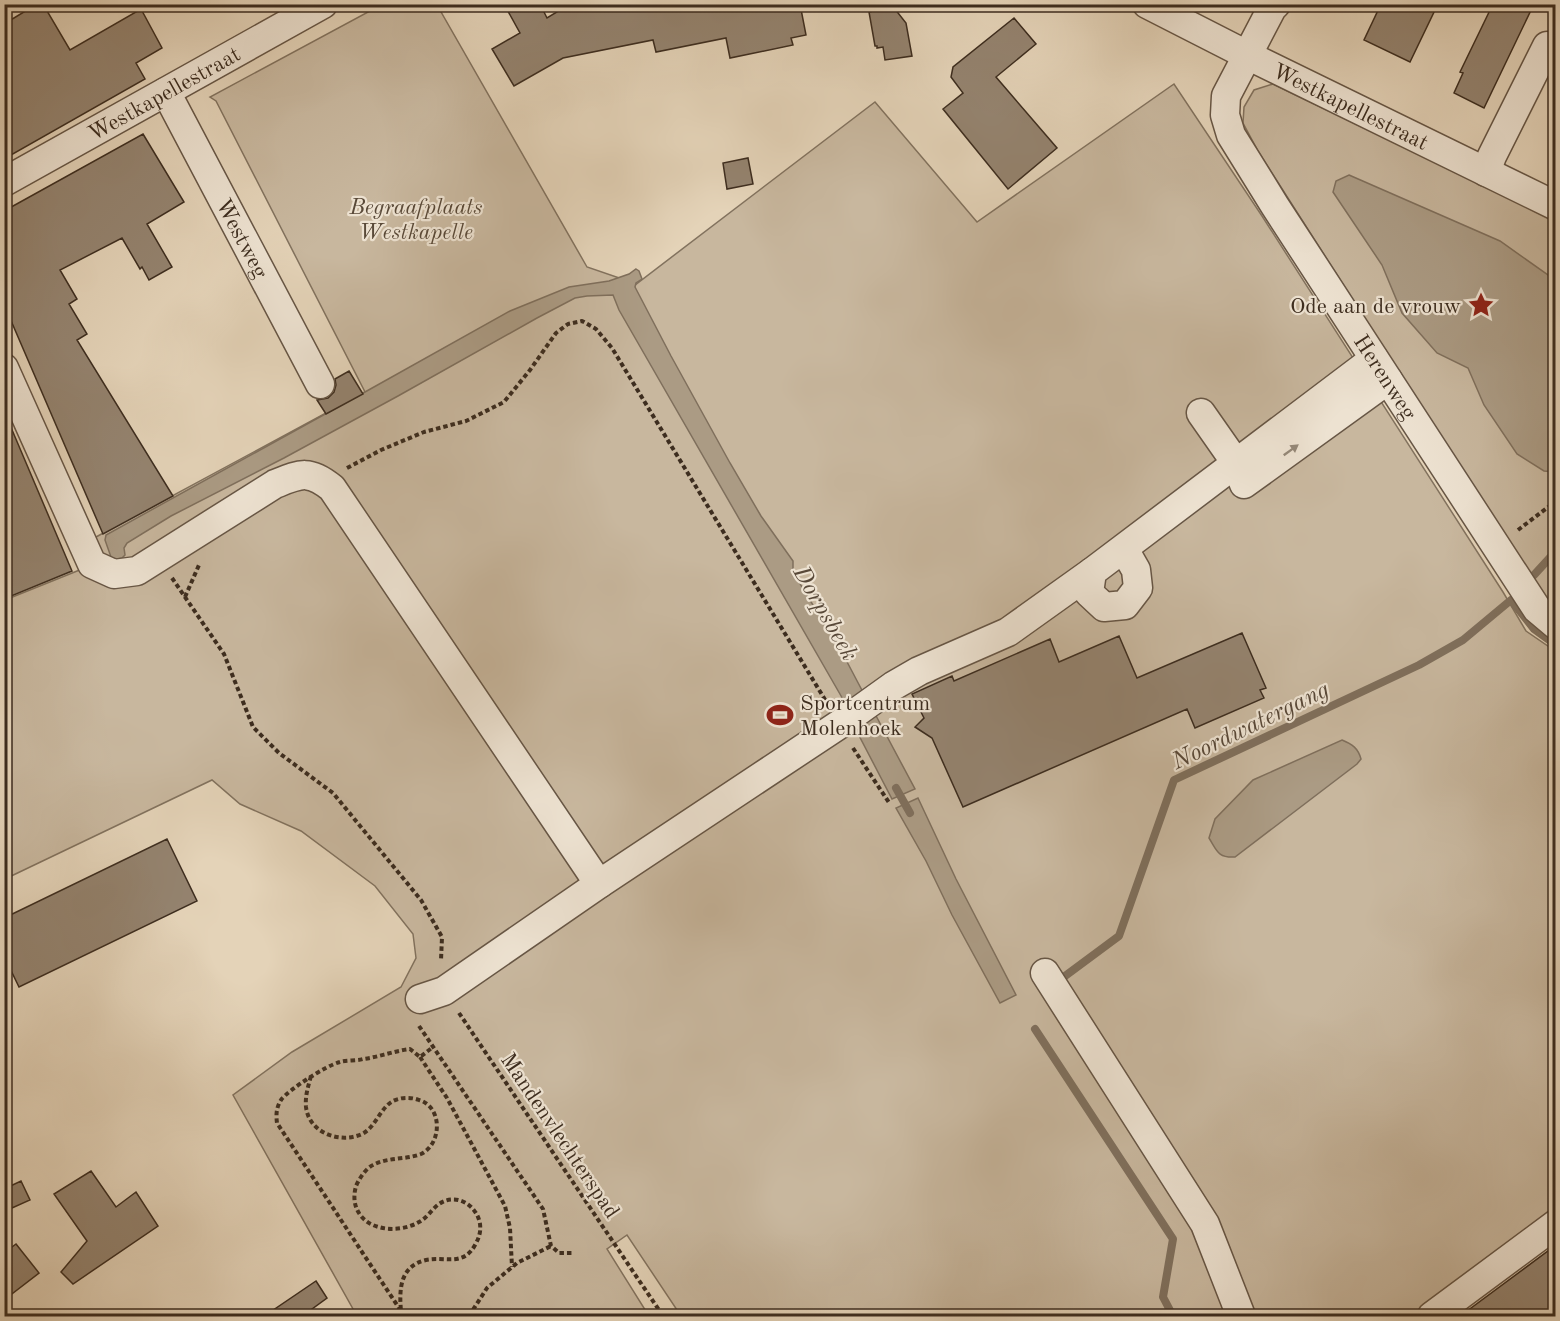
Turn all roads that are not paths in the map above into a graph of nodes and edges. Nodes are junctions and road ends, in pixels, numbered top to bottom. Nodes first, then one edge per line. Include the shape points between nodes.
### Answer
1 (323, 4) edge
2 (1147, 4) edge
3 (1276, 4) edge
4 (1547, 46) dead end
5 (1246, 55) junction
6 (166, 92) junction
7 (1486, 172) junction
8 (4, 182) edge
9 (1556, 206) edge
10 (4, 368) edge
11 (1381, 369) junction
12 (320, 384) dead end
13 (1201, 413) dead end
14 (1240, 474) junction
15 (1124, 549) junction
16 (1092, 572) junction
17 (1556, 626) edge
18 (599, 884) junction
19 (1045, 973) dead end
20 (435, 986) road end
21 (1556, 1224) edge
22 (1241, 1317) edge
23 (1432, 1317) edge

1 - 6 street, Westkapellestraat
2 - 5 street, Westkapellestraat
3 - 5 street, Herenweg
4 - 7 street
5 - 7 street, Westkapellestraat
5 - 11 street, Herenweg via 1226,96 1231,135
6 - 8 street, Westkapellestraat
6 - 12 street, Westweg
7 - 9 street, Westkapellestraat
10 - 18 street via 92,564 114,574 137,570 275,484 297,475 313,476 332,488
11 - 14 street
11 - 17 street, Herenweg via 1537,609
13 - 14 street
14 - 15 street
15 - 16 street
15 - 16 street via 1136,570 1138,588 1125,605 1104,606 1089,593
16 - 18 street via 1008,632 893,686
18 - 20 street
19 - 22 street via 1205,1224
21 - 23 street

